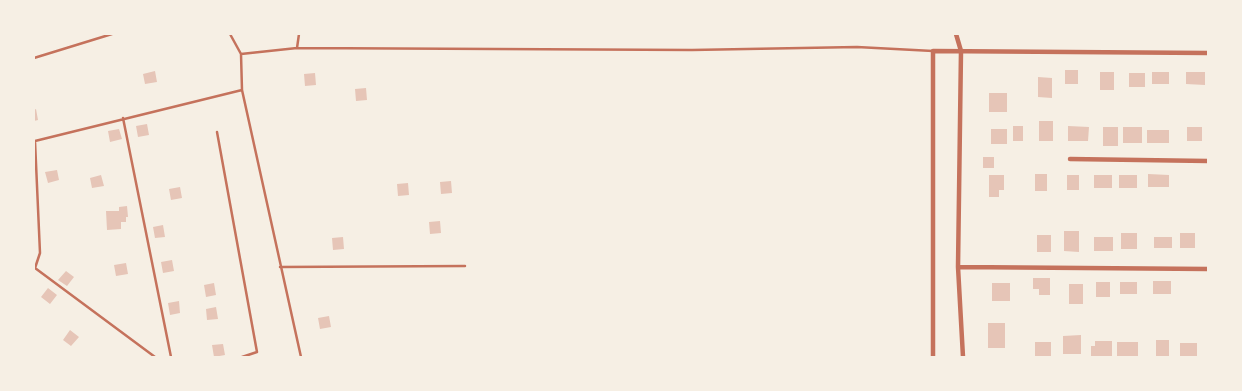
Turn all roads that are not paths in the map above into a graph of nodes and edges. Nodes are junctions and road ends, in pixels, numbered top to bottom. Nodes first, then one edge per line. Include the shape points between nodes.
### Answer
1 (112, 34) edge
2 (230, 34) edge
3 (299, 34) edge
4 (956, 34) edge
5 (297, 48) junction
6 (961, 50) junction
7 (933, 51) junction
8 (1208, 53) edge
9 (242, 54) junction
10 (34, 58) edge
11 (242, 90) junction
12 (123, 118) junction
13 (216, 132) dead end
14 (34, 141) edge
15 (1070, 160) dead end
16 (1208, 160) edge
17 (465, 266) dead end
18 (280, 267) junction
19 (958, 267) junction
20 (34, 268) edge
21 (1208, 269) edge
22 (257, 352) junction
23 (154, 357) edge
24 (171, 357) edge
25 (242, 357) edge
26 (258, 357) edge
27 (301, 357) edge
28 (933, 357) edge
29 (963, 357) edge

1 - 10 lane
2 - 9 lane
3 - 5 lane
4 - 6 street
5 - 7 lane via 692,50 857,47
5 - 9 lane
6 - 7 street
6 - 8 street
6 - 19 street
7 - 28 street
9 - 11 lane
11 - 12 lane
11 - 18 lane
12 - 14 lane
12 - 24 lane
13 - 22 lane
14 - 20 lane via 40,253
15 - 16 street
17 - 18 lane
18 - 27 lane
19 - 21 street
19 - 29 street
20 - 23 lane
22 - 25 lane
22 - 26 lane

